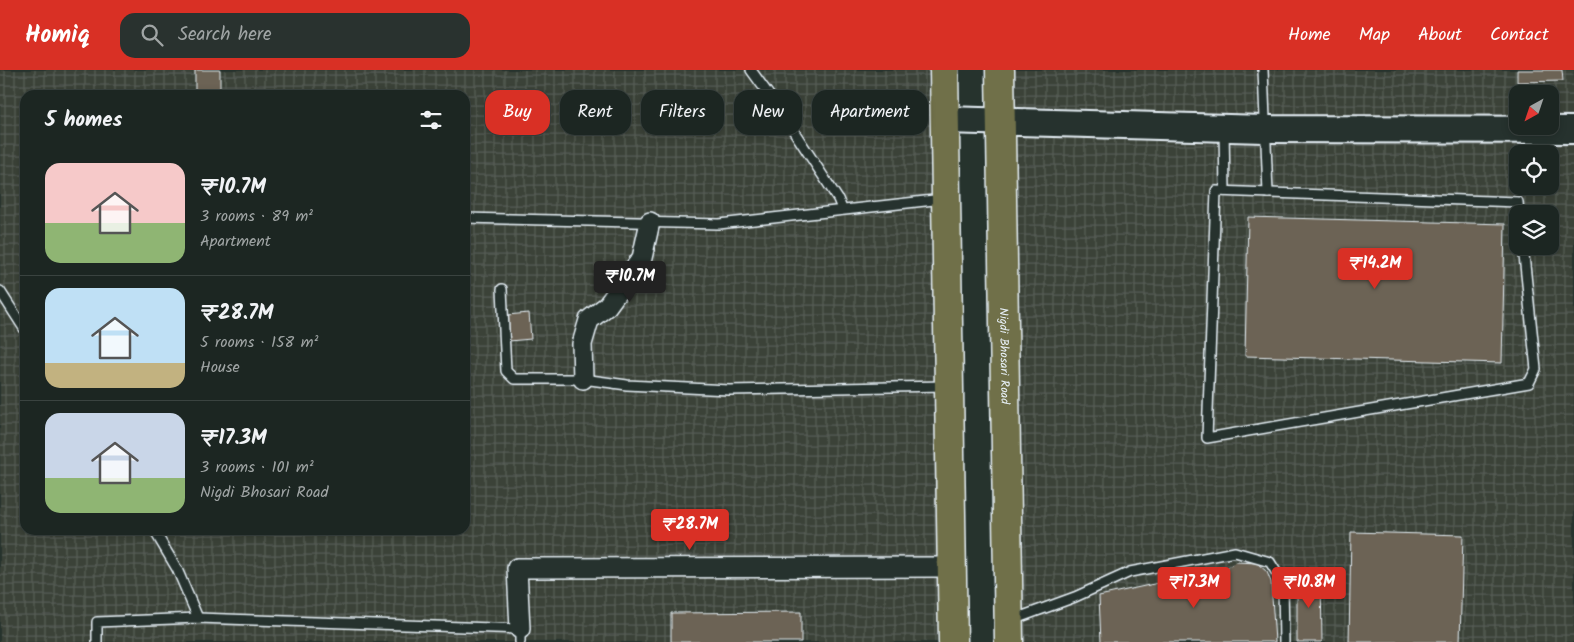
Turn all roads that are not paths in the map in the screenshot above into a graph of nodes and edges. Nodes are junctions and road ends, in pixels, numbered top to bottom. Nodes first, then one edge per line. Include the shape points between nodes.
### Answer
1 (751, 70) edge
2 (944, 70) edge
3 (1000, 70) edge
4 (1263, 70) edge
5 (945, 120) junction
6 (1001, 121) junction
7 (1224, 128) junction
8 (1264, 129) junction
9 (1574, 130) edge
10 (1225, 191) junction
11 (1268, 194) junction
12 (946, 198) junction
13 (1518, 205) edge
14 (842, 210) junction
15 (470, 218) edge
16 (650, 222) junction
17 (1524, 255) edge
18 (502, 289) dead end
19 (0, 291) edge
20 (20, 322) edge
21 (583, 378) junction
22 (949, 386) junction
23 (157, 535) edge
24 (951, 567) junction
25 (198, 618) junction
26 (1009, 632) edge
27 (520, 635) edge
28 (97, 642) edge
29 (952, 642) edge
30 (1284, 642) edge

1 - 14 lane via 838,199
2 - 5 main road
3 - 6 main road, Nigdi Bhosari Road
4 - 8 lane
5 - 6 street
5 - 12 main road
6 - 7 street
6 - 26 main road, Nigdi Bhosari Road
7 - 8 street
7 - 10 lane
8 - 9 street
8 - 11 lane
10 - 11 lane
10 - 17 lane via 1216,191 1207,438 1528,383 1536,369
11 - 13 lane via 1518,202
12 - 14 lane
12 - 22 main road
14 - 16 lane via 719,224
15 - 16 lane
16 - 21 street via 642,258 607,306 589,320 582,344
18 - 21 lane via 506,371 514,379
19 - 20 lane
21 - 22 lane via 627,385 729,390
22 - 24 main road
23 - 25 lane via 177,568
24 - 27 street via 517,568
24 - 29 main road
25 - 27 lane
25 - 28 lane via 97,622
26 - 30 lane via 1130,572 1235,552 1270,562 1283,584

